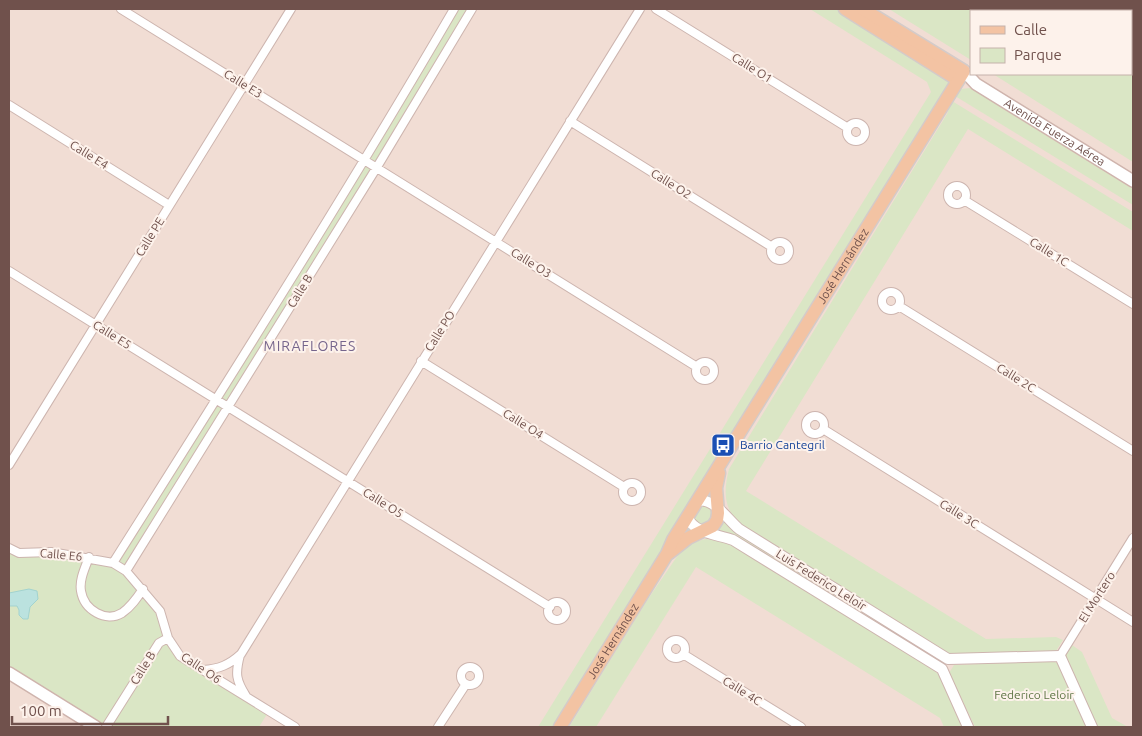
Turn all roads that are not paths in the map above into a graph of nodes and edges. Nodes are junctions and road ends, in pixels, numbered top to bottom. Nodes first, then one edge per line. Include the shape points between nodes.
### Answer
1 (121, 9) edge
2 (291, 9) edge
3 (454, 9) edge
4 (472, 9) edge
5 (640, 9) edge
6 (656, 9) edge
7 (845, 9) edge
8 (864, 9) edge
9 (961, 76) junction
10 (244, 85) junction
11 (9, 105) edge
12 (570, 121) junction
13 (848, 128) dead end
14 (365, 160) junction
15 (377, 167) junction
16 (1133, 181) edge
17 (964, 200) dead end
18 (169, 205) junction
19 (496, 241) junction
20 (772, 247) dead end
21 (9, 271) edge
22 (1133, 304) edge
23 (899, 306) dead end
24 (95, 324) junction
25 (421, 361) junction
26 (698, 367) dead end
27 (216, 399) junction
28 (227, 406) junction
29 (823, 430) dead end
30 (1133, 451) edge
31 (722, 461) junction
32 (9, 464) edge
33 (347, 481) junction
34 (624, 487) dead end
35 (697, 502) junction
36 (717, 507) junction
37 (687, 517) junction
38 (704, 532) junction
39 (1133, 538) edge
40 (9, 548) edge
41 (667, 554) junction
42 (89, 558) junction
43 (113, 563) junction
44 (126, 571) junction
45 (143, 589) junction
46 (1096, 599) junction
47 (550, 607) dead end
48 (1133, 622) edge
49 (168, 638) junction
50 (241, 654) junction
51 (683, 654) dead end
52 (1060, 656) junction
53 (948, 659) junction
54 (942, 669) junction
55 (203, 670) junction
56 (9, 673) edge
57 (466, 684) dead end
58 (247, 698) junction
59 (91, 726) edge
60 (106, 727) edge
61 (294, 727) edge
62 (438, 727) edge
63 (560, 727) edge
64 (801, 727) edge
65 (968, 727) edge
66 (1092, 727) edge

1 - 10 street, Calle E3
2 - 10 street, Calle PE
3 - 14 street, Calle B
4 - 15 street, Calle B
5 - 12 street, Calle PO
6 - 13 street, Calle O1
7 - 9 main road, Avenida Fuerza Aérea
8 - 9 main road, Avenida Fuerza Aérea
9 - 16 main road, Avenida Fuerza Aérea
9 - 31 main road, José Hernández
10 - 14 street, Calle E3
10 - 18 street, Calle PE
11 - 18 street, Calle E4
12 - 19 street, Calle PO
12 - 20 street, Calle O2
14 - 15 street, Calle O3
14 - 27 street, Calle B
15 - 19 street, Calle O3
15 - 28 street, Calle B
17 - 22 street, Calle 1C
18 - 24 street, Calle PE
19 - 25 street, Calle PO
19 - 26 street, Calle O3
21 - 24 street, Calle E5
23 - 30 street, Calle 2C
24 - 27 street, Calle E5
24 - 32 street, Calle PE
25 - 33 street, Calle PO
25 - 34 street, Calle O4
27 - 28 street, Calle O5
27 - 43 street, Calle B
28 - 33 street, Calle O5
28 - 44 street, Calle B
29 - 46 street, Calle 3C
31 - 35 main road, José Hernández
31 - 36 main road, José Hernández via 716,488
33 - 47 street, Calle O5
33 - 50 street, Calle PO
35 - 36 street via 704,500
35 - 37 main road, José Hernández
36 - 38 main road, José Hernández via 717,520
36 - 53 street, Luis Federico Leloir via 738,529
37 - 38 street, Luis Federico Leloir via 690,524
37 - 41 main road, José Hernández
38 - 41 main road, José Hernández via 688,538
38 - 54 street, Luis Federico Leloir via 733,540
39 - 46 street, El Mortero
40 - 42 street, Calle E6 via 19,553 51,552
41 - 63 main road, José Hernández
42 - 43 street, Calle E6
42 - 45 street via 81,590 84,600 98,614 105,617 122,613
43 - 44 street, Calle O6
44 - 45 street, Calle O6
45 - 49 street, Calle O6 via 160,611
46 - 48 street, Calle 3C
46 - 52 street, El Mortero
49 - 55 street, Calle O6 via 180,656
49 - 60 street, Calle B via 159,644
50 - 55 street, Calle PO via 230,664
50 - 58 street, Calle PO via 236,670 238,684
51 - 64 street, Calle 4C
52 - 53 street
52 - 66 street
53 - 54 street
54 - 65 street
55 - 58 street, Calle O6
56 - 59 main road
57 - 62 street
58 - 61 street, Calle O6

